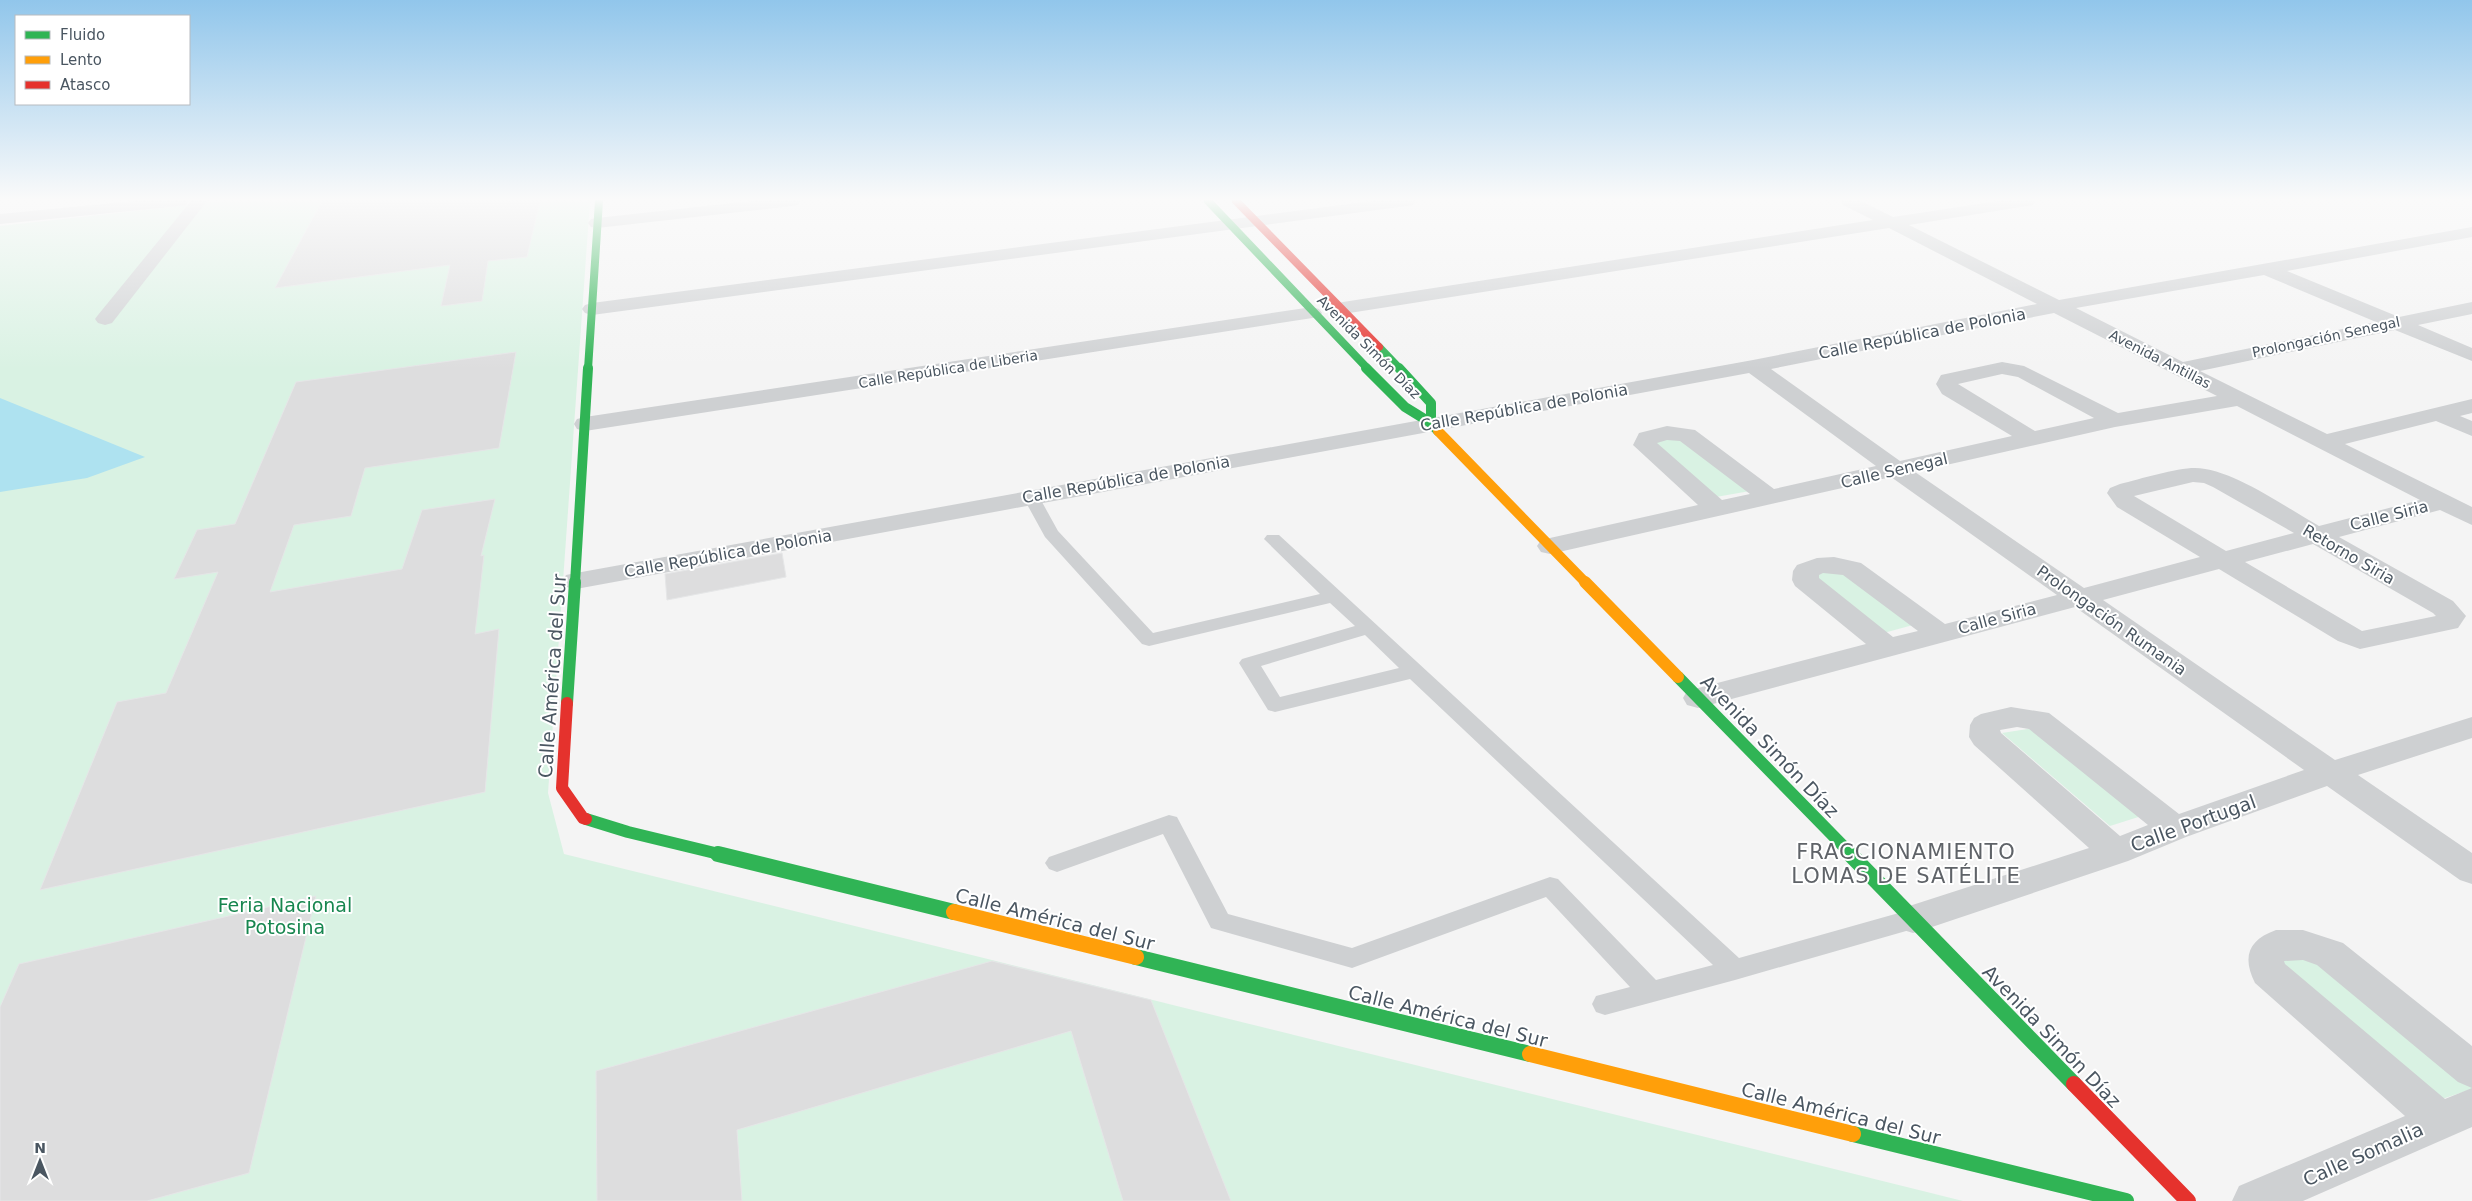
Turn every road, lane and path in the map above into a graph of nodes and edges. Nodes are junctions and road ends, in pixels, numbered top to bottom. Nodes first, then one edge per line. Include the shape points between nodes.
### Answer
1 (154, 257) edge
2 (595, 257) edge
3 (983, 257) edge
4 (1261, 257) edge
5 (1291, 257) edge
6 (1668, 257) edge
7 (1961, 257) edge
8 (2337, 257) edge
9 (2267, 270) junction
10 (2057, 306) junction
11 (1343, 308) junction
12 (2472, 308) edge
13 (592, 309) junction
14 (1312, 313) junction
15 (105, 319) dead end
16 (2394, 323) junction
17 (2472, 355) edge
18 (1753, 366) junction
19 (2180, 369) junction
20 (2240, 399) junction
21 (2472, 406) edge
22 (2438, 414) junction
23 (2116, 420) junction
24 (1431, 423) junction
25 (585, 424) junction
26 (2472, 429) edge
27 (2031, 438) junction
28 (2324, 442) junction
29 (1896, 470) junction
30 (1030, 497) junction
31 (1770, 497) junction
32 (2442, 502) junction
33 (1717, 509) junction
34 (2472, 517) edge
35 (2314, 534) junction
36 (1273, 539) dead end
37 (1550, 546) junction
38 (2224, 559) junction
39 (576, 581) junction
40 (1334, 596) junction
41 (2078, 596) junction
42 (1369, 628) junction
43 (1940, 634) junction
44 (1888, 648) junction
45 (1415, 672) junction
46 (1698, 698) junction
47 (2472, 727) edge
48 (2330, 773) junction
49 (2174, 828) junction
50 (2116, 852) junction
51 (1057, 863) dead end
52 (2472, 871) edge
53 (1913, 919) junction
54 (1735, 970) junction
55 (1652, 992) junction
56 (1605, 1004) dead end
57 (2472, 1070) edge
58 (2456, 1114) edge
59 (2126, 1201) edge
60 (2188, 1201) edge
61 (2254, 1201) edge

1 - 15 street
2 - 13 main road, Calle América del Sur
3 - 13 street
4 - 14 main road, Avenida Simón Díaz
5 - 11 main road, Avenida Simón Díaz
6 - 11 street
7 - 10 street, Avenida Antillas
8 - 9 street, Calle República de Polonia
9 - 10 street, Calle República de Polonia
9 - 16 street
10 - 18 street, Calle República de Polonia
10 - 19 street, Avenida Antillas
11 - 24 main road, Avenida Simón Díaz via 1431,403
12 - 16 street, Prolongación Senegal
13 - 25 main road, Calle América del Sur
14 - 24 main road, Avenida Simón Díaz via 1405,407
14 - 25 street, Calle República de Liberia
16 - 17 street
16 - 19 street, Prolongación Senegal
18 - 24 street, Calle República de Polonia
18 - 29 street, Prolongación Rumania
19 - 20 street, Avenida Antillas
20 - 23 street, Calle Senegal
20 - 28 street, Avenida Antillas
21 - 22 street
22 - 26 street
22 - 28 street
23 - 27 street, Calle Senegal
23 - 27 street via 2024,372 2012,369 2002,368 1950,380 1947,384 1950,389
24 - 30 street, Calle República de Polonia
24 - 37 main road, Avenida Simón Díaz
25 - 39 main road, Calle América del Sur
27 - 29 street, Calle Senegal
28 - 32 street, Avenida Antillas
29 - 31 street, Calle Senegal
29 - 41 street, Prolongación Rumania
30 - 39 street, Calle República de Polonia
30 - 40 lane via 1051,533 1149,640
31 - 33 street, Calle Senegal
31 - 33 street via 1688,435 1658,433 1647,438 1645,445
32 - 34 street, Avenida Antillas
32 - 35 street, Calle Siria
33 - 37 street, Calle Senegal
35 - 38 street, Calle Siria
35 - 38 street, Retorno Siria via 2209,476 2193,475 2119,493 2126,502
35 - 38 street, Retorno Siria via 2443,607 2452,616 2448,622 2360,640
36 - 40 lane
37 - 46 main road, Avenida Simón Díaz
38 - 41 street, Calle Siria
39 - 59 main road, Calle América del Sur via 562,788 583,818 628,832
40 - 42 lane
41 - 43 street, Calle Siria
41 - 48 street, Prolongación Rumania
42 - 45 lane
42 - 45 lane via 1249,663 1275,705
43 - 44 street, Calle Siria
43 - 44 street via 1852,569 1835,564 1815,565 1806,570 1805,580
44 - 46 street, Calle Siria
45 - 54 lane
46 - 53 main road, Avenida Simón Díaz
47 - 48 street, Calle Portugal
48 - 49 street, Calle Portugal
48 - 52 street, Prolongación Rumania
49 - 50 street, Calle Portugal
49 - 50 street via 2038,720 2017,715 1997,718 1985,725 1985,737
50 - 53 street, Calle Portugal
51 - 55 lane via 1168,823 1220,921 1352,958 1550,886
53 - 54 lane
53 - 60 main road, Avenida Simón Díaz
54 - 55 lane
55 - 56 lane
57 - 58 street via 2330,954 2303,944 2276,945 2265,957 2268,972
58 - 61 street, Calle Somalia

